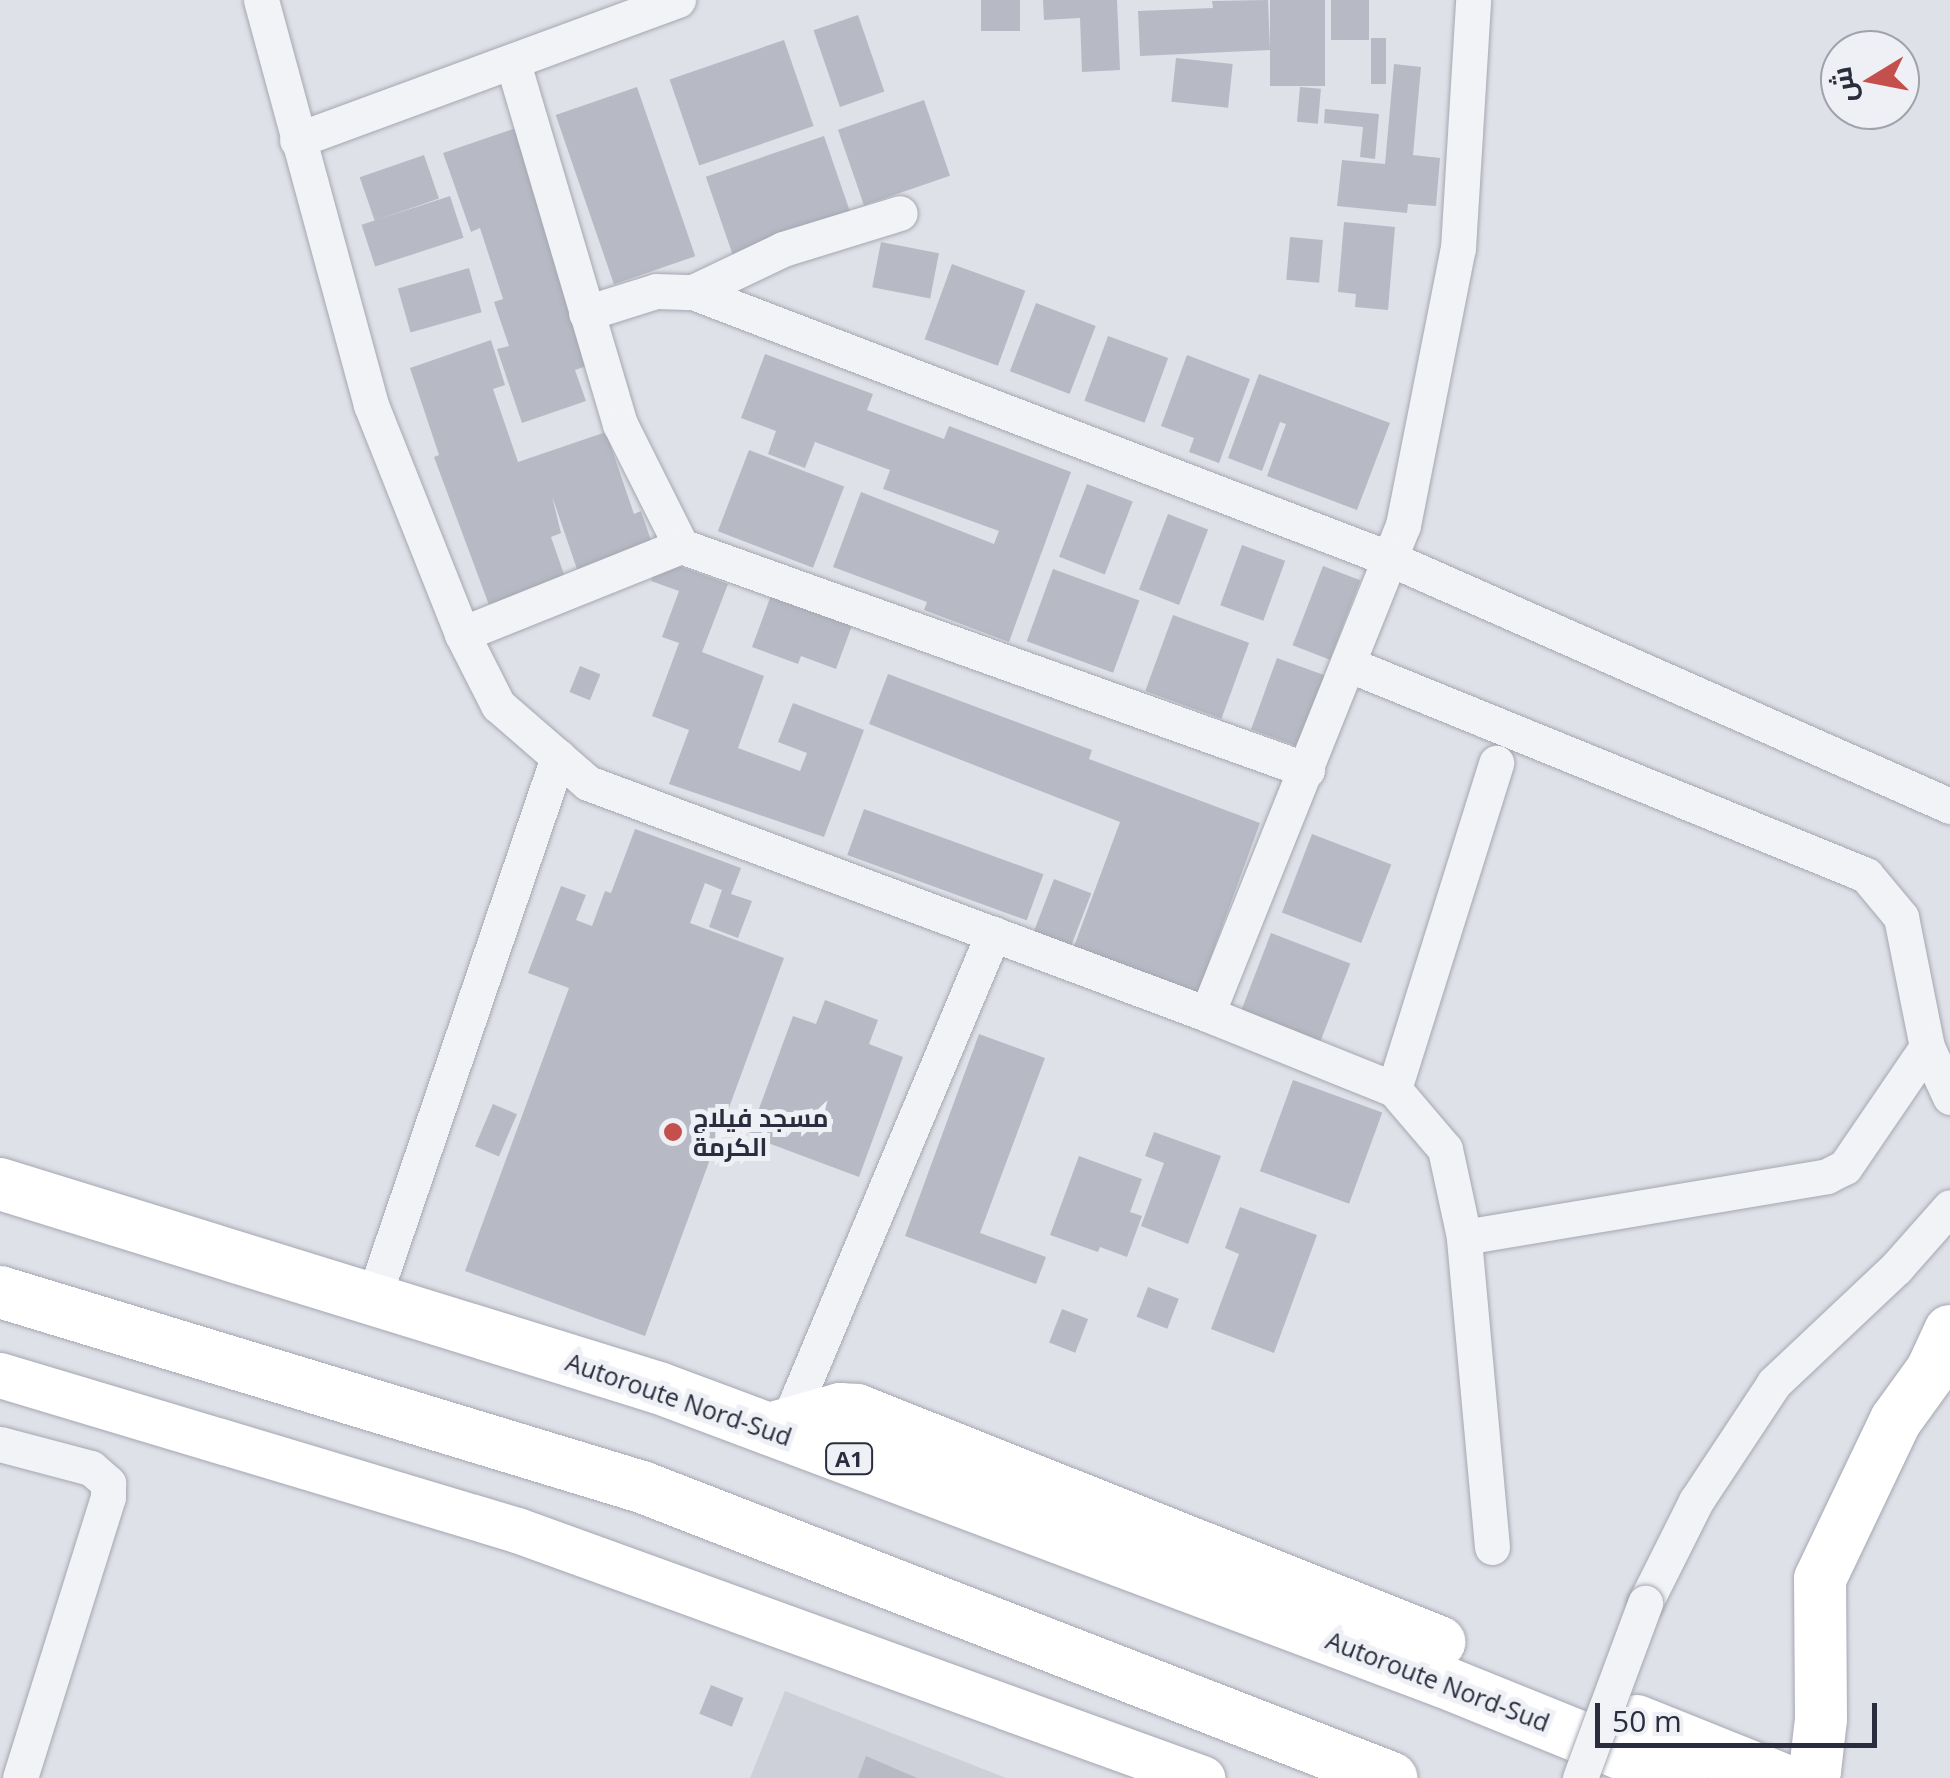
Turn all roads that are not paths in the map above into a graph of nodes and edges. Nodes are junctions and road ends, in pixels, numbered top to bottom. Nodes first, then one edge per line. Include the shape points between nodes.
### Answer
1 (261, 0) edge
2 (678, 0) edge
3 (1472, 0) edge
4 (513, 63) junction
5 (297, 140) junction
6 (900, 213) dead end
7 (693, 292) junction
8 (586, 313) junction
9 (682, 546) junction
10 (1393, 560) junction
11 (462, 634) junction
12 (1350, 664) junction
13 (558, 758) junction
14 (1496, 763) dead end
15 (1307, 770) junction
16 (1950, 806) edge
17 (993, 934) junction
18 (1207, 1014) junction
19 (1927, 1047) junction
20 (1394, 1089) junction
21 (1950, 1097) edge
22 (0, 1184) edge
23 (1950, 1206) edge
24 (1464, 1236) junction
25 (0, 1292) edge
26 (373, 1299) junction
27 (1950, 1331) edge
28 (0, 1375) edge
29 (778, 1426) junction
30 (0, 1444) edge
31 (1492, 1546) dead end
32 (1119, 1764) edge
33 (1811, 1777) edge
34 (20, 1778) edge
35 (1202, 1778) edge
36 (1392, 1778) edge
37 (1580, 1778) edge
38 (1682, 1778) edge

1 - 5 street
2 - 4 street
3 - 10 street via 1458,248
4 - 5 street
4 - 8 street
5 - 11 street via 371,404
6 - 7 street via 782,250
7 - 8 street via 656,291
7 - 10 street
8 - 9 street via 620,424
9 - 11 street
9 - 15 street
10 - 12 street
10 - 16 street
11 - 13 street via 498,705
12 - 15 street
12 - 19 street via 1866,875 1901,917
13 - 17 street via 588,783
13 - 26 street
14 - 20 street
15 - 18 street
17 - 18 street
17 - 29 street
18 - 20 street
19 - 21 street
19 - 24 street via 1846,1167 1827,1176
20 - 24 street via 1445,1149
22 - 26 highway, Autoroute Nord-Sud / A1
23 - 37 street, bridge via 1896,1268 1774,1383 1696,1502 1645,1603
24 - 31 street
25 - 36 highway via 642,1487
26 - 29 highway, Autoroute Nord-Sud / A1
27 - 33 highway via 1896,1420 1820,1579 1820,1718
28 - 32 main road via 517,1530
29 - 33 highway via 857,1410
29 - 38 highway, Autoroute Nord-Sud / A1
30 - 34 street via 91,1468 108,1483
32 - 35 main road

